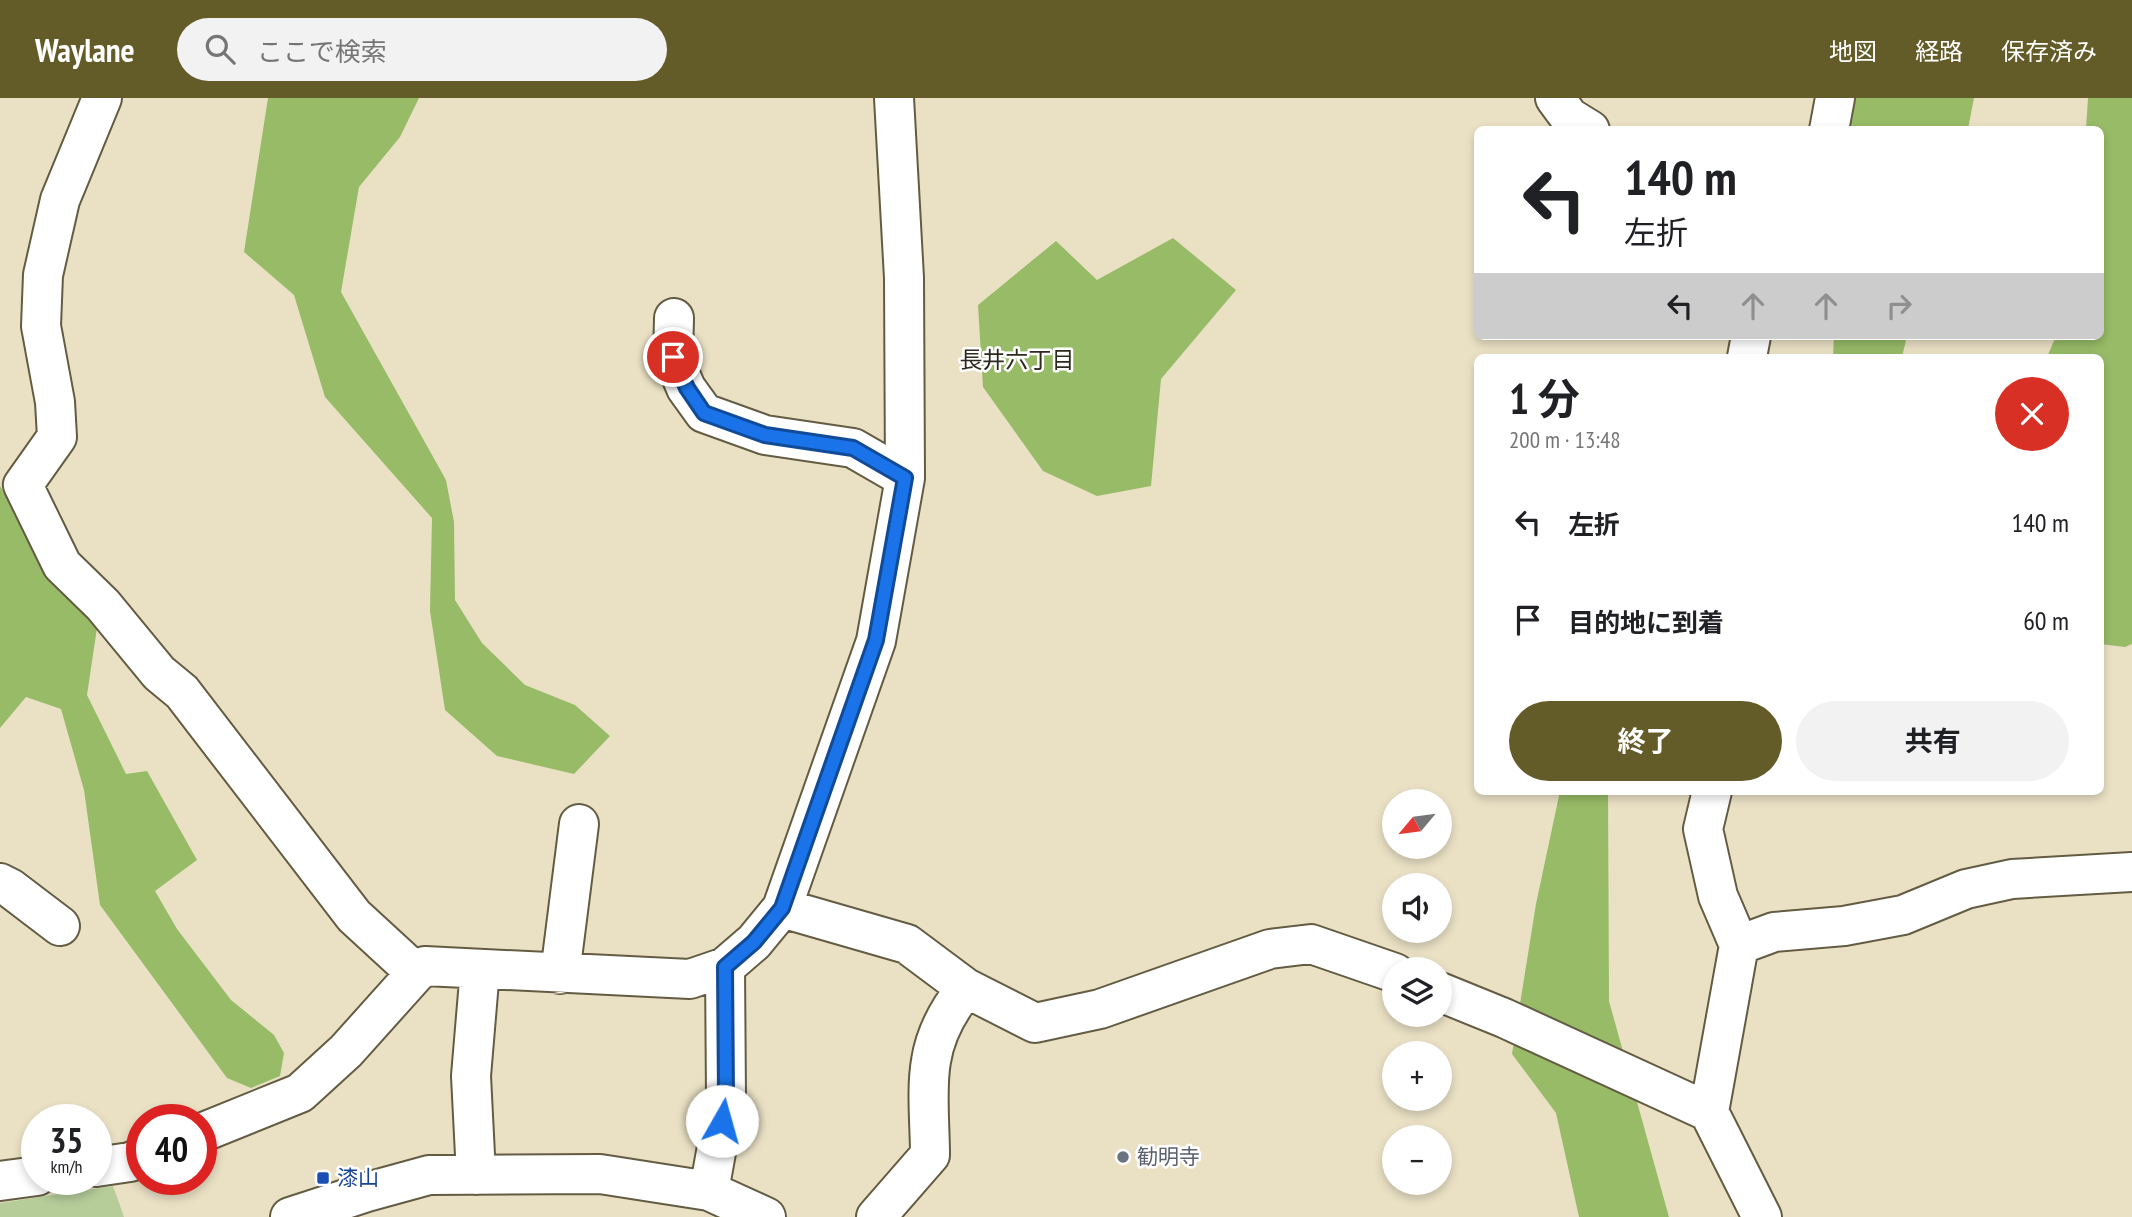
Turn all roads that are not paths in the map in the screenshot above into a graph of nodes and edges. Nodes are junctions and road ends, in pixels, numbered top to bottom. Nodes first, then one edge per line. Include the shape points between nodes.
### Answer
1 (102, 98) edge
2 (894, 98) edge
3 (1555, 98) edge
4 (1836, 98) edge
5 (1584, 126) edge
6 (1830, 126) edge
7 (674, 318) dead end
8 (905, 478) junction
9 (1711, 795) edge
10 (579, 824) dead end
11 (2132, 872) edge
12 (0, 883) edge
13 (782, 908) junction
14 (60, 926) dead end
15 (1739, 945) junction
16 (725, 967) junction
17 (480, 969) junction
18 (1382, 969) edge
19 (416, 973) junction
20 (560, 974) junction
21 (966, 988) junction
22 (1452, 997) edge
23 (1709, 1112) junction
24 (217, 1127) edge
25 (476, 1175) junction
26 (21, 1178) edge
27 (0, 1181) edge
28 (709, 1191) junction
29 (290, 1217) edge
30 (766, 1217) edge
31 (876, 1217) edge
32 (1762, 1217) edge

1 - 19 street via 60,200 43,275 41,326 57,437 23,485 62,565 103,605 159,673 182,692 354,916
2 - 8 street via 904,278
3 - 5 street via 1569,117
4 - 6 street
7 - 8 street via 673,357 704,413 765,435 853,448
8 - 13 street via 876,640
9 - 15 street via 1703,829 1718,895
10 - 20 street
11 - 15 street via 2012,879 1966,890 1903,915 1774,932
12 - 14 street
13 - 16 street
13 - 21 street via 907,944
15 - 23 street
16 - 20 street via 690,979
16 - 28 street via 726,1097
17 - 19 street via 425,965
17 - 20 street
17 - 25 street via 471,1076
18 - 21 street via 1311,944 1270,949 1100,1009 1034,1023
19 - 24 street via 346,1051 300,1093
21 - 31 street via 952,1006 930,1062 930,1155
22 - 23 street
23 - 32 street
25 - 28 street via 600,1174
25 - 29 street via 429,1175
26 - 27 street
28 - 30 street

